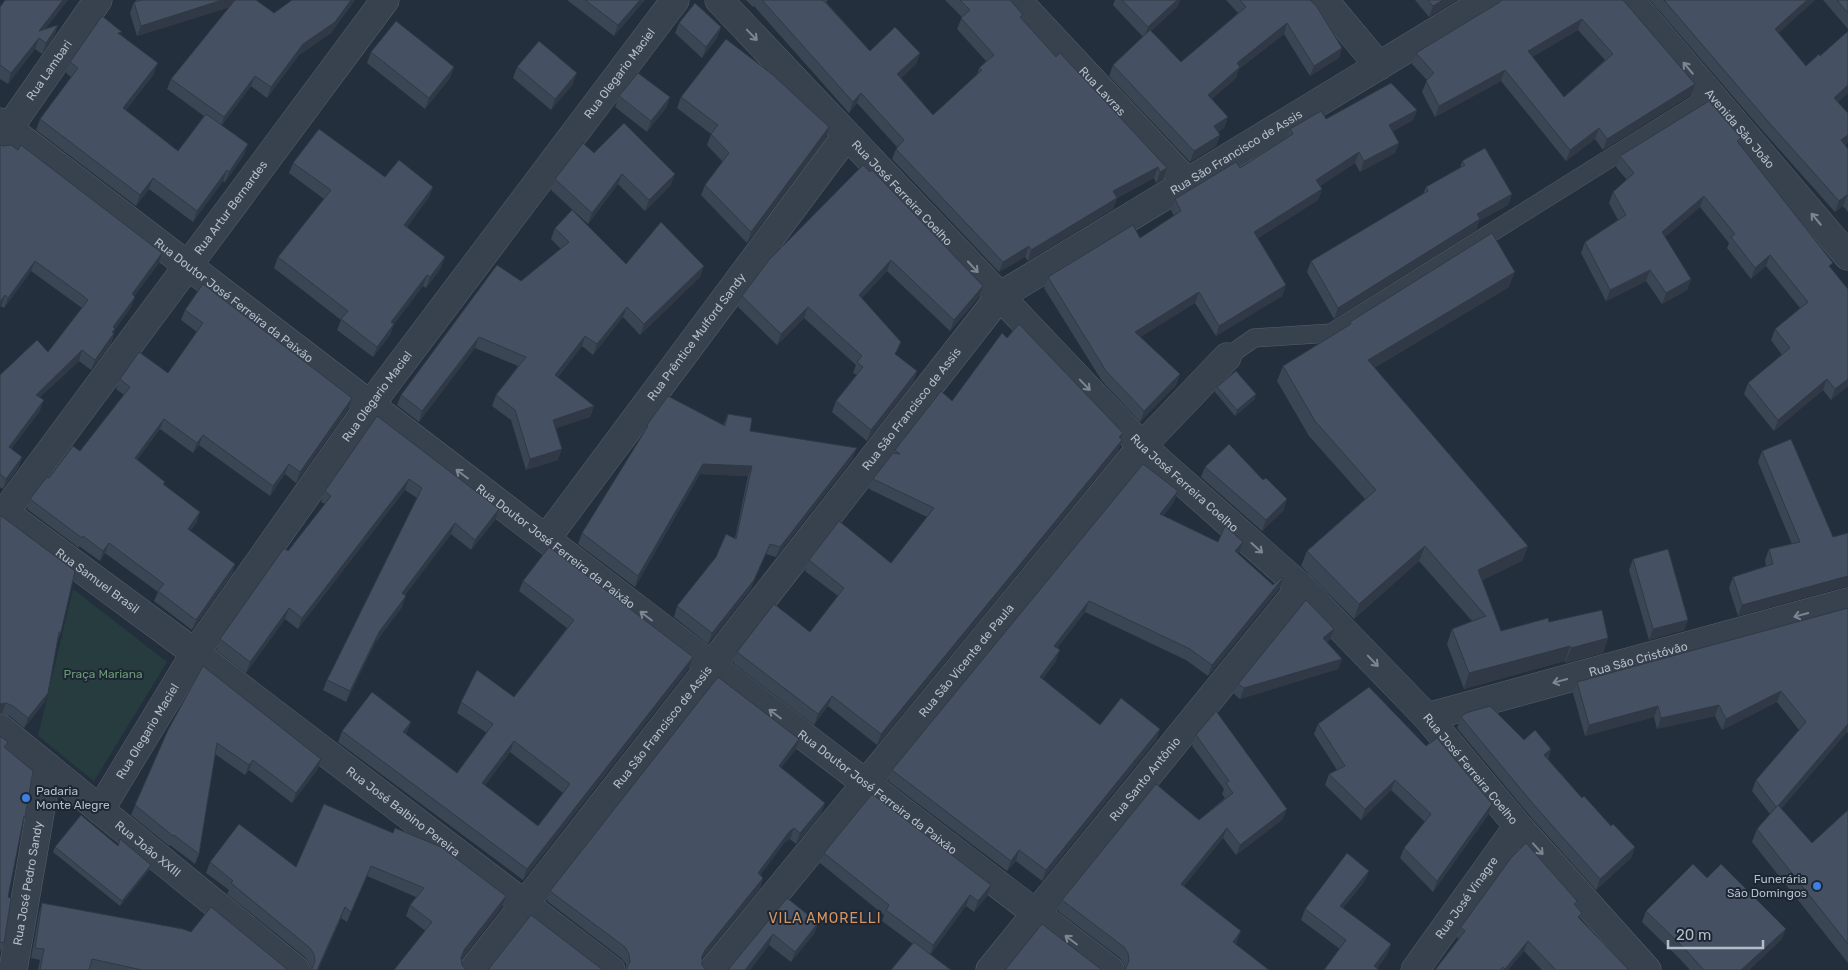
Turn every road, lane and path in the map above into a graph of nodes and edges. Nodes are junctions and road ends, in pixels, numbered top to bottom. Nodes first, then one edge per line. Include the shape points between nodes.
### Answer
1 (98, 0) edge
2 (385, 0) edge
3 (675, 0) edge
4 (719, 0) edge
5 (1017, 0) edge
6 (1324, 0) edge
7 (1487, 0) edge
8 (1630, 0) edge
9 (1379, 66) junction
10 (1711, 95) junction
11 (3, 131) edge
12 (848, 135) junction
13 (1187, 182) junction
14 (1848, 256) edge
15 (188, 265) junction
16 (1000, 296) junction
17 (1227, 358) joint
18 (370, 404) junction
19 (1142, 446) junction
20 (2, 511) edge
21 (546, 539) junction
22 (1301, 587) junction
23 (1848, 602) edge
24 (195, 653) junction
25 (711, 665) junction
26 (1427, 717) junction
27 (0, 728) edge
28 (48, 767) junction
29 (866, 783) junction
30 (100, 810) junction
31 (1518, 826) junction
32 (524, 904) junction
33 (1036, 914) junction
34 (283, 965) edge
35 (13, 970) edge
36 (473, 970) edge
37 (611, 970) edge
38 (713, 970) edge
39 (990, 970) edge
40 (1110, 970) edge
41 (1415, 970) edge
42 (1647, 970) edge

1 - 11 street, Rua Lambari
2 - 15 street, Rua Artur Bernardes
3 - 18 street, Rua Olegario Maciel
4 -> 12 street, Rua José Ferreira Coelho
5 - 13 street, Rua Lavras
6 - 9 street
7 - 9 street, Rua São Francisco de Assis
10 -> 8 street, Avenida São João
9 - 13 street, Rua São Francisco de Assis
14 -> 10 street, Avenida São João
10 - 17 lane via 1331,333 1254,338
11 - 15 street, Rua Doutor José Ferreira da Paixão
12 -> 16 street, Rua José Ferreira Coelho
12 - 21 street, Rua Prêntice Mulford Sandy
13 - 16 street, Rua São Francisco de Assis
15 - 18 street, Rua Doutor José Ferreira da Paixão
15 - 20 street, Rua Artur Bernardes
16 -> 19 street, Rua José Ferreira Coelho
16 - 25 street, Rua São Francisco de Assis
17 - 19 street, Rua São Vicente de Paula
21 -> 18 street, Rua Doutor José Ferreira da Paixão
18 - 24 street, Rua Olegario Maciel
19 -> 22 street, Rua José Ferreira Coelho
19 - 29 street, Rua São Vicente de Paula
20 - 24 street, Rua Samuel Brasil
25 -> 21 street, Rua Doutor José Ferreira da Paixão
22 -> 26 street, Rua José Ferreira Coelho
22 - 33 street, Rua Santo Antônio
23 -> 26 street, Rua São Cristóvão
24 - 30 street, Rua Olegario Maciel
24 - 32 street, Rua José Balbino Pereira
29 -> 25 street, Rua Doutor José Ferreira da Paixão
25 - 32 street, Rua São Francisco de Assis
26 - 31 street, Rua José Ferreira Coelho
27 - 28 street, Rua João XXIII
28 - 30 street, Rua João XXIII
28 - 35 street, Rua José Pedro Sandy
29 - 33 street, Rua Doutor José Ferreira da Paixão
29 - 38 street, Rua São Vicente de Paula
30 - 34 street, Rua João XXIII
31 - 41 street, Rua José Vinagre
31 -> 42 street, Rua José Ferreira Coelho
32 - 36 street, Rua São Francisco de Assis
32 - 37 street, Rua José Balbino Pereira
33 - 39 street, Rua Santo Antônio
40 -> 33 street, Rua Doutor José Ferreira da Paixão

